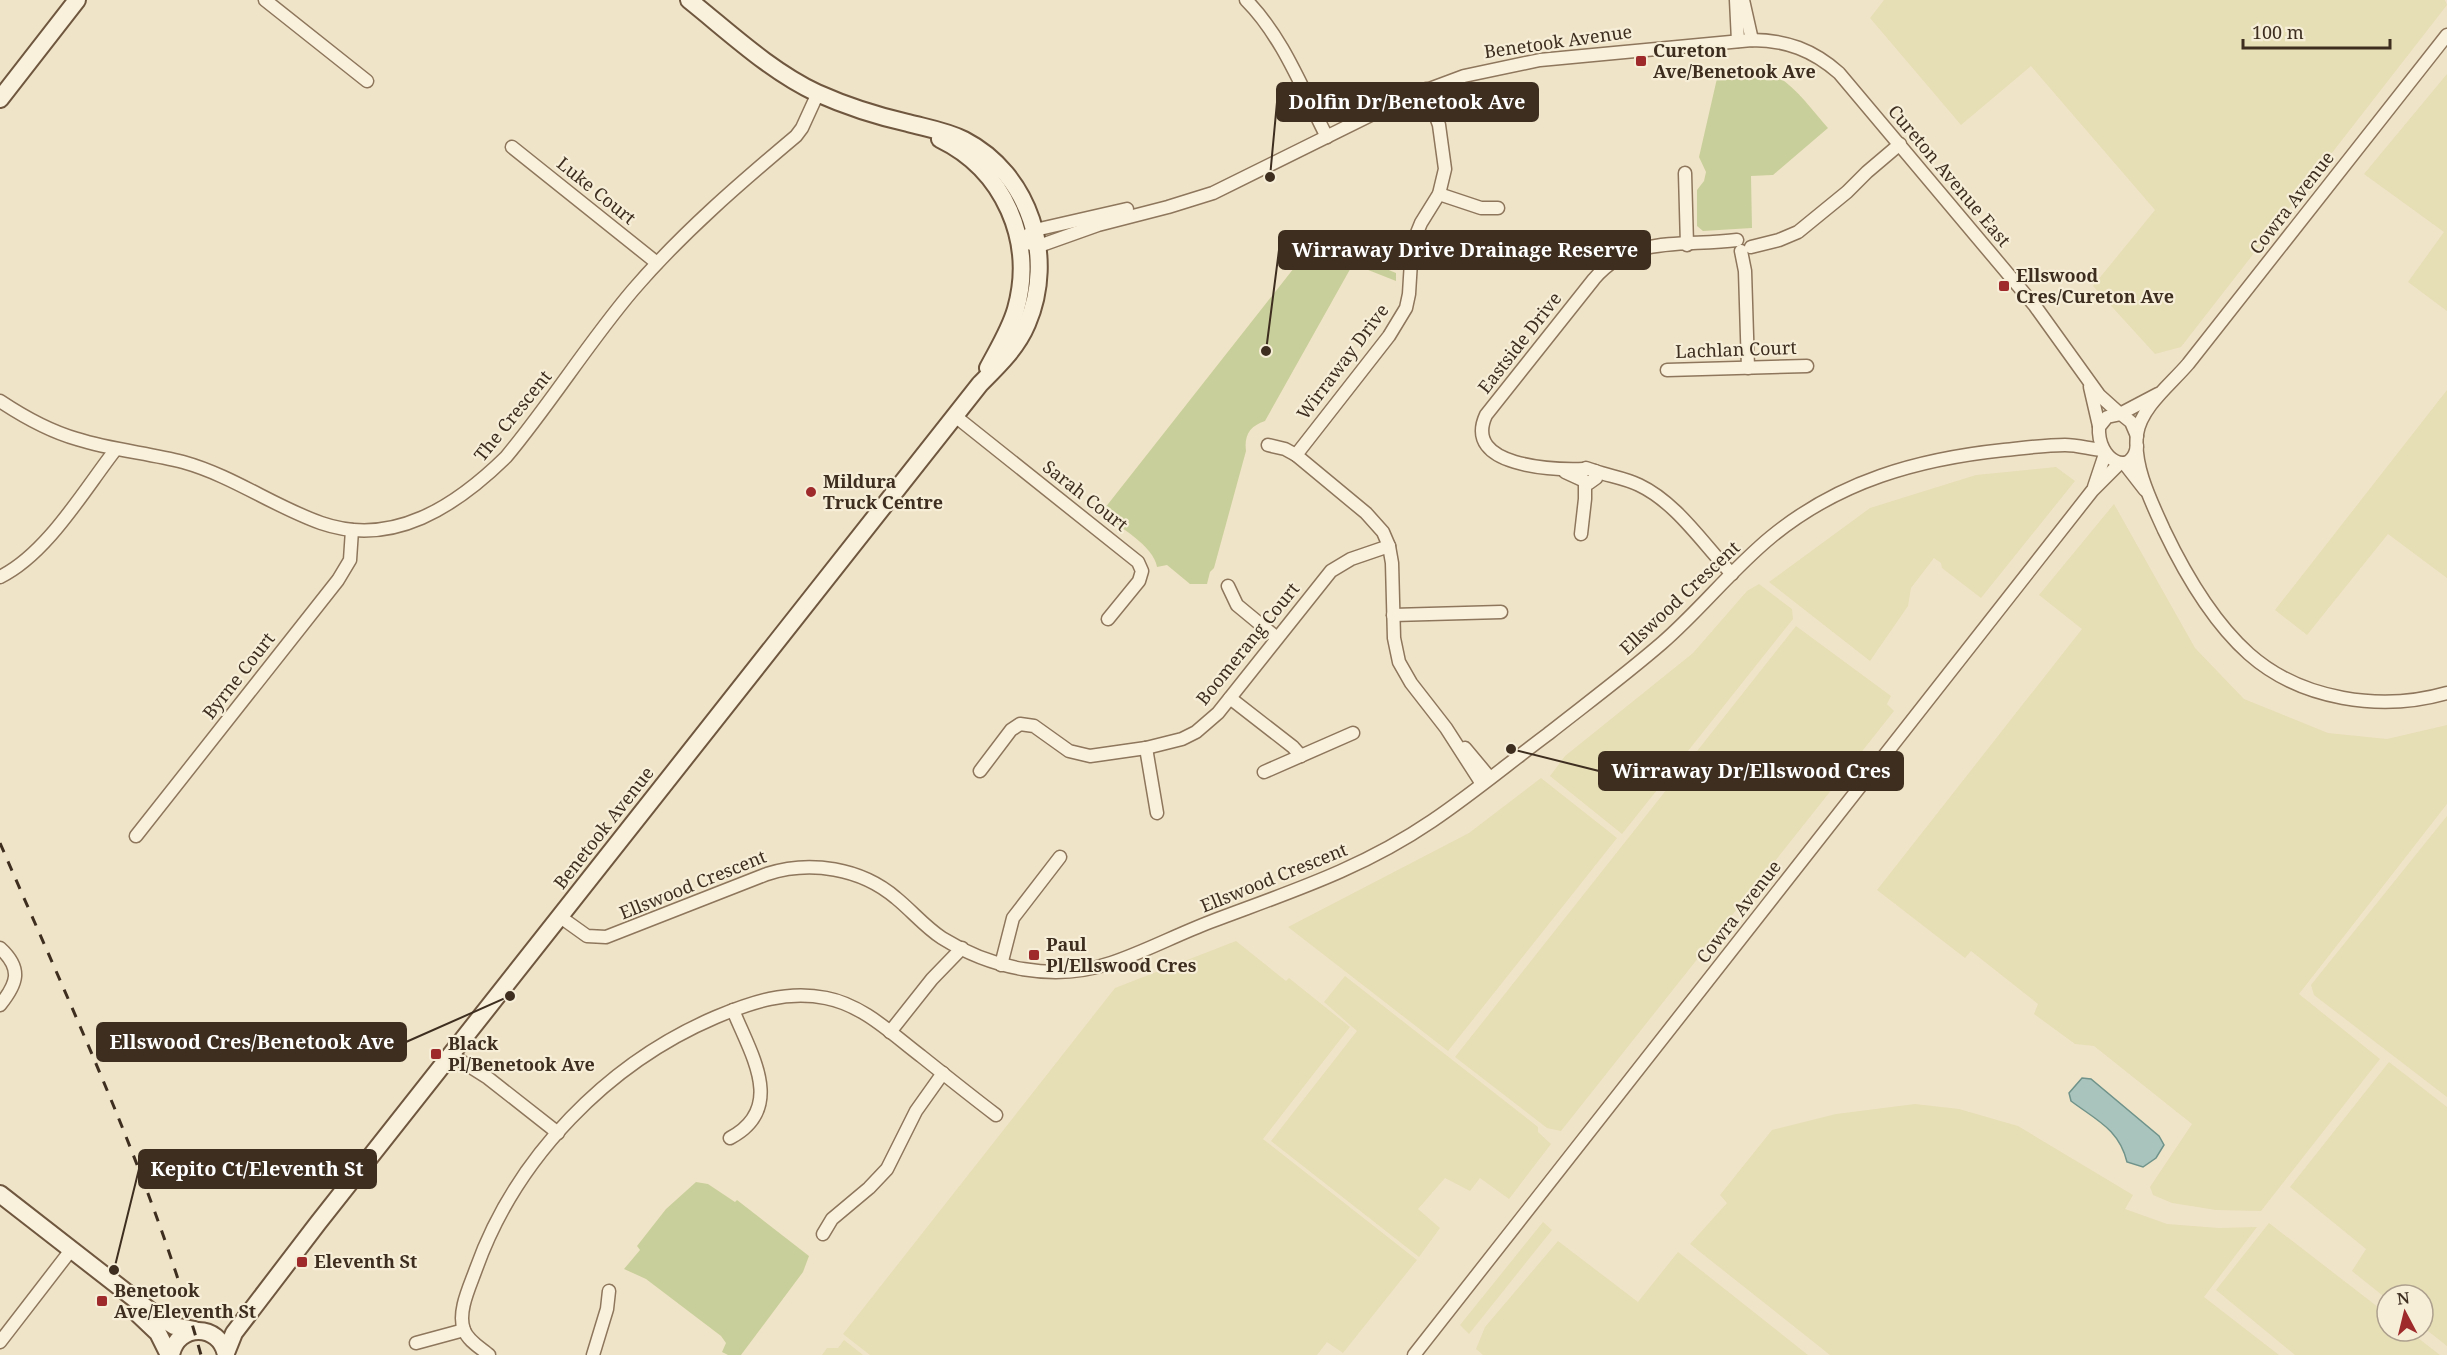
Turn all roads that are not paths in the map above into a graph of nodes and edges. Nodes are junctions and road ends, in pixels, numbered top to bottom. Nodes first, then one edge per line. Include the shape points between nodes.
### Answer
1 (77, 0) edge
2 (265, 0) edge
3 (689, 0) edge
4 (1246, 0) edge
5 (1736, 0) edge
6 (1743, 0) edge
7 (2447, 35) edge
8 (1752, 40) junction
9 (1738, 41) junction
10 (367, 81) dead end
11 (1422, 91) junction
12 (818, 93) junction
13 (0, 99) edge
14 (906, 123) junction
15 (1327, 137) junction
16 (1902, 146) junction
17 (512, 147) dead end
18 (1685, 173) dead end
19 (1438, 194) junction
20 (1498, 208) dead end
21 (1037, 238) junction
22 (1020, 241) junction
23 (1687, 245) junction
24 (1744, 246) junction
25 (657, 263) junction
26 (1807, 366) dead end
27 (1748, 368) junction
28 (1667, 369) dead end
29 (2088, 380) junction
30 (980, 384) junction
31 (2164, 390) junction
32 (0, 400) edge
33 (2120, 414) junction
34 (955, 416) junction
35 (2099, 427) junction
36 (2137, 441) junction
37 (1268, 445) dead end
38 (2067, 445) junction
39 (116, 449) junction
40 (2104, 452) junction
41 (1296, 455) junction
42 (2122, 463) junction
43 (1589, 477) junction
44 (2092, 491) junction
45 (2148, 493) junction
46 (352, 530) junction
47 (1581, 534) dead end
48 (1389, 546) junction
49 (1734, 571) junction
50 (0, 577) edge
51 (1228, 586) dead end
52 (1501, 612) dead end
53 (1393, 615) junction
54 (1108, 619) dead end
55 (1277, 638) junction
56 (2447, 693) edge
57 (1230, 698) junction
58 (1353, 733) dead end
59 (1146, 748) junction
60 (1301, 756) junction
61 (980, 771) dead end
62 (1264, 772) dead end
63 (1486, 781) junction
64 (1157, 813) dead end
65 (136, 836) dead end
66 (1060, 857) dead end
67 (558, 916) junction
68 (957, 945) junction
69 (0, 948) edge
70 (1001, 964) junction
71 (0, 1005) edge
72 (733, 1010) junction
73 (890, 1032) junction
74 (453, 1051) junction
75 (943, 1073) junction
76 (996, 1115) dead end
77 (558, 1133) junction
78 (730, 1138) dead end
79 (0, 1194) edge
80 (0, 1207) edge
81 (823, 1234) dead end
82 (68, 1254) junction
83 (609, 1291) dead end
84 (259, 1298) junction
85 (197, 1330) junction
86 (464, 1330) junction
87 (0, 1342) edge
88 (416, 1343) dead end
89 (226, 1354) edge
90 (170, 1355) edge
91 (489, 1355) edge
92 (593, 1355) edge
93 (1413, 1355) edge

1 - 13 main road
2 - 10 street
3 - 12 main road via 768,62
4 - 15 street via 1272,31
5 - 9 street
6 - 8 street
7 - 31 street, Cowra Avenue
8 - 9 street, Cureton Avenue East
8 - 16 street, Cureton Avenue East via 1794,45 1818,56 1839,73
9 - 11 street, Benetook Avenue via 1518,64 1464,76
11 - 15 street, Benetook Avenue
11 - 19 street, Wirraway Drive via 1444,150 1445,169
12 - 14 main road
12 - 25 street, The Crescent via 796,136 746,176
14 - 21 main road via 953,135 988,156 1016,187
14 - 22 main road via 946,142 982,168 1006,203
15 - 21 street, Benetook Avenue via 1237,182 1193,198 1089,217
16 - 24 street, Eastside Drive via 1798,232
16 - 29 street, Cureton Avenue East via 2035,306
17 - 25 street, Luke Court
18 - 23 street
19 - 20 street via 1480,208
19 - 41 street, Wirraway Drive via 1412,245 1409,294 1401,319
21 - 22 street, Benetook Avenue
21 - 30 main road, Benetook Avenue via 1038,287 1027,324 1006,358
22 - 30 main road, Benetook Avenue via 1021,289 1015,311
23 - 24 street, Eastside Drive
23 - 43 street, Eastside Drive via 1642,247 1614,259 1486,415 1482,432 1489,447 1511,462
24 - 27 street
25 - 46 street, The Crescent via 518,442 484,479 424,519 390,528
26 - 27 street, Lachlan Court
27 - 28 street, Lachlan Court
29 - 33 street, Cureton Avenue East
29 - 35 street
30 - 34 main road, Benetook Avenue
31 - 33 street
31 - 36 street via 2145,414
32 - 39 street, The Crescent via 46,427
33 - 35 street via 2105,418
33 - 36 street via 2131,422
34 - 54 street, Sarah Court via 1138,562 1142,571 1139,581
34 - 67 main road, Benetook Avenue
35 - 38 street, Ellswood Crescent via 2086,438
35 - 40 street
36 - 42 street via 2135,455
36 - 45 street
37 - 41 street
38 - 40 street, Ellswood Crescent
38 - 49 street, Ellswood Crescent via 1956,456 1884,473 1811,507
39 - 46 street, The Crescent via 162,457 215,473 319,522
39 - 50 street via 41,548
40 - 42 street
40 - 44 street
41 - 48 street via 1366,513 1383,532
42 - 44 street
42 - 45 street
43 - 47 street
43 - 49 street, Eastside Drive via 1630,480 1652,492
44 - 93 street, Cowra Avenue
45 - 56 street via 2175,552 2212,612 2232,638 2269,669 2322,693 2362,701 2401,702
46 - 65 street, Byrne Court via 350,560 338,580
48 - 53 street
48 - 55 street, Boomerang Court via 1331,571
49 - 63 street, Ellswood Crescent via 1639,663
51 - 55 street via 1238,605
52 - 53 street
53 - 63 street via 1399,662
55 - 57 street, Boomerang Court
57 - 59 street, Boomerang Court via 1196,732
57 - 60 street
58 - 60 street
59 - 61 street, Boomerang Court via 1082,755 1059,746 1034,726 1020,724
59 - 64 street
60 - 62 street
63 - 70 street, Ellswood Crescent via 1404,839 1354,866 1113,963 1053,972
66 - 70 street via 1013,918
67 - 68 street, Ellswood Crescent via 587,936 606,937 767,874 815,867 848,872 882,887 933,931
67 - 74 main road, Benetook Avenue
68 - 70 street, Ellswood Crescent
68 - 73 street
69 - 71 street via 12,962 15,975 12,990
72 - 73 street via 784,995 825,998 843,1002
72 - 77 street via 637,1060
72 - 78 street via 757,1068 761,1095 751,1121
73 - 75 street
74 - 77 street
74 - 84 main road, Benetook Avenue
75 - 76 street
75 - 81 street via 916,1112 887,1169 832,1219
77 - 86 street via 524,1176 481,1255 466,1298
79 - 82 main road
80 - 82 main road
82 - 85 main road via 162,1320
82 - 87 street
82 - 90 main road via 150,1323
83 - 92 street
84 - 85 main road, Benetook Avenue via 229,1322
84 - 89 main road, Benetook Avenue via 232,1336
85 - 89 main road via 215,1335
85 - 90 main road via 178,1339
86 - 88 street
86 - 91 street

